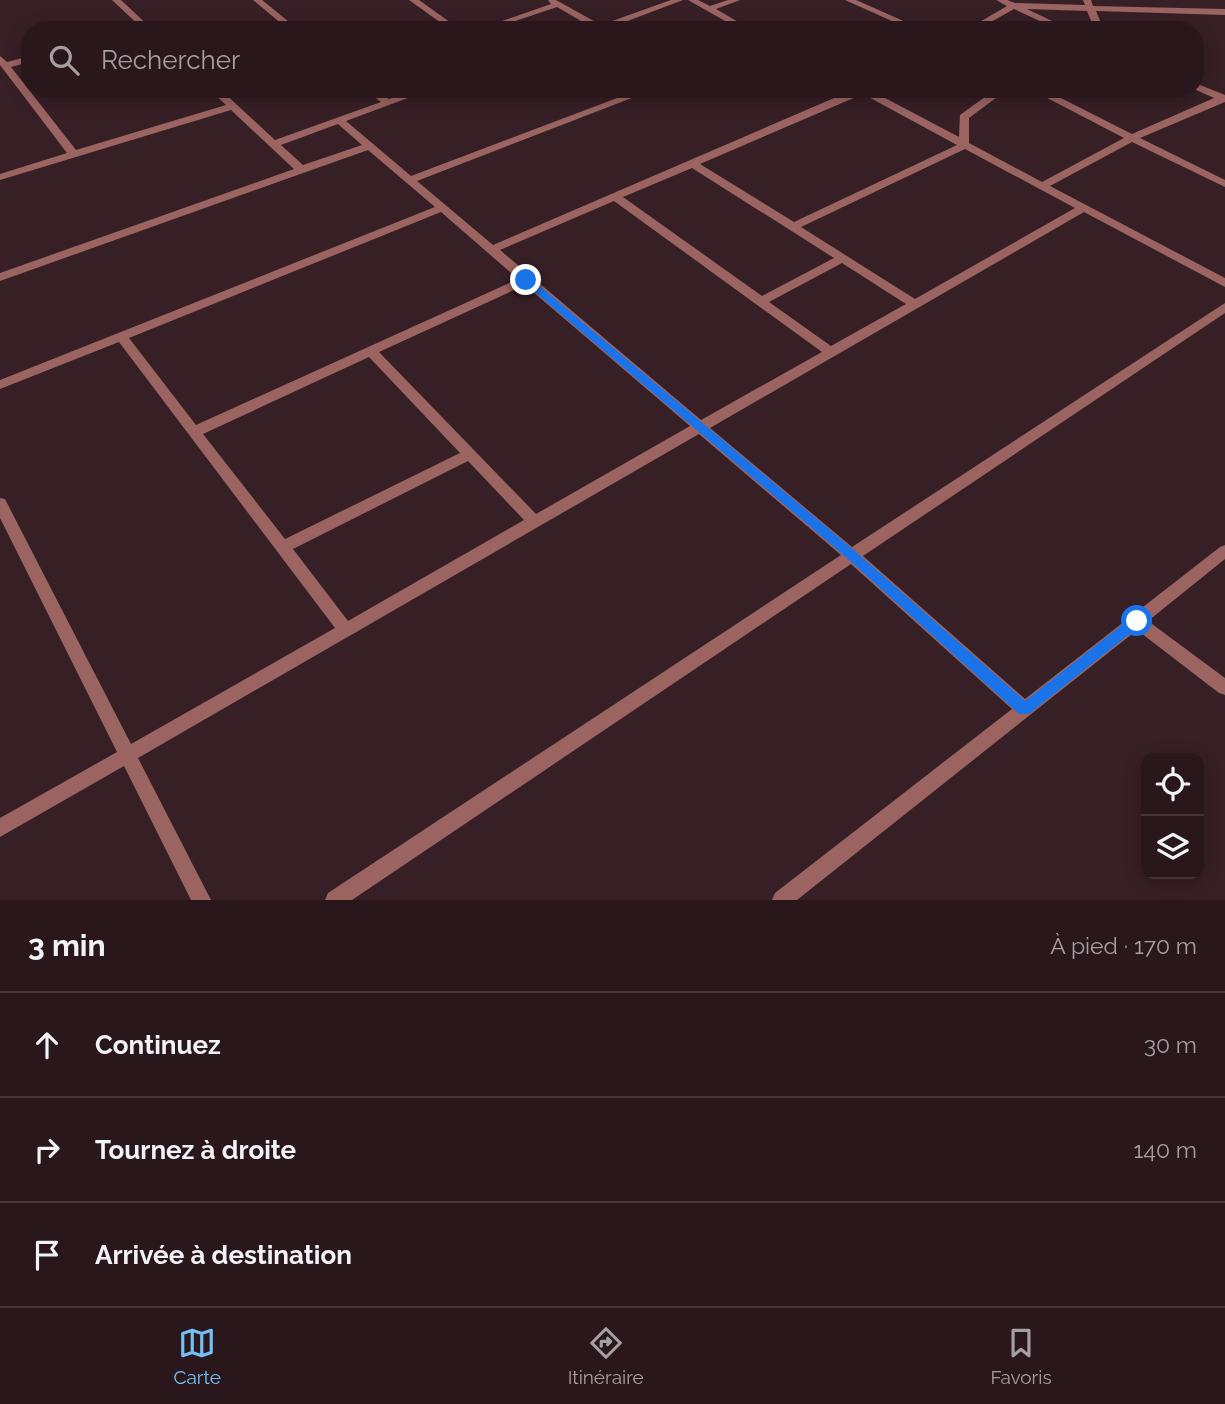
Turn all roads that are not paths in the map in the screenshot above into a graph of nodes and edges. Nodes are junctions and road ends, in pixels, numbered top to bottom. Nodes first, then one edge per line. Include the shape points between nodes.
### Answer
1 (116, 0) edge
2 (257, 0) edge
3 (412, 0) edge
4 (678, 0) edge
5 (692, 0) edge
6 (736, 0) edge
7 (849, 0) edge
8 (1000, 0) edge
9 (555, 2) edge
10 (1088, 3) edge
11 (1014, 6) junction
12 (709, 9) junction
13 (1225, 12) edge
14 (137, 21) edge
15 (284, 21) edge
16 (444, 21) edge
17 (504, 21) edge
18 (585, 21) edge
19 (619, 21) edge
20 (731, 21) edge
21 (899, 21) edge
22 (986, 21) edge
23 (1047, 21) edge
24 (1096, 21) edge
25 (21, 60) edge
26 (3, 62) edge
27 (21, 86) edge
28 (1204, 90) edge
29 (30, 98) edge
30 (224, 98) edge
31 (382, 98) edge
32 (402, 98) edge
33 (626, 98) edge
34 (843, 98) edge
35 (876, 98) edge
36 (990, 98) edge
37 (1053, 98) edge
38 (1224, 99) edge
39 (388, 103) junction
40 (232, 106) junction
41 (339, 120) junction
42 (1131, 138) junction
43 (273, 144) junction
44 (964, 145) junction
45 (368, 146) junction
46 (74, 155) junction
47 (692, 164) junction
48 (302, 170) junction
49 (0, 177) edge
50 (409, 180) junction
51 (1225, 184) edge
52 (1042, 186) junction
53 (615, 197) junction
54 (442, 208) junction
55 (1083, 208) junction
56 (793, 227) junction
57 (491, 250) junction
58 (843, 258) junction
59 (0, 277) edge
60 (526, 280) junction
61 (1225, 283) edge
62 (762, 301) junction
63 (915, 304) junction
64 (1225, 307) edge
65 (122, 338) junction
66 (370, 352) junction
67 (831, 352) junction
68 (0, 385) edge
69 (698, 428) junction
70 (194, 432) junction
71 (471, 454) junction
72 (2, 511) edge
73 (535, 522) junction
74 (283, 547) junction
75 (1225, 551) edge
76 (852, 556) junction
77 (1137, 621) junction
78 (346, 630) junction
79 (1225, 688) edge
80 (1024, 709) junction
81 (127, 755) junction
82 (0, 828) edge
83 (201, 900) edge
84 (335, 900) edge
85 (782, 900) edge

1 - 14 street
2 - 15 street
3 - 16 street
4 - 19 street
5 - 12 street
6 - 12 street
7 - 21 street
8 - 11 street
9 - 17 street
9 - 18 street
10 - 11 street
10 - 13 street
10 - 24 street
11 - 22 street
11 - 23 street
12 - 20 street
25 - 26 street
26 - 27 street
28 - 38 street
29 - 46 street
30 - 40 street
31 - 39 street
32 - 39 street
33 - 50 street
34 - 47 street
35 - 44 street
36 - 44 street via 964,117
37 - 42 street
38 - 42 street
39 - 41 street
40 - 43 street
40 - 46 street
41 - 43 street
41 - 45 street
42 - 51 street
42 - 52 street
43 - 48 street
44 - 52 street
44 - 56 street
45 - 48 street
45 - 50 street
46 - 49 street
47 - 53 street
47 - 56 street
48 - 59 street
50 - 54 street
52 - 55 street
53 - 57 street
53 - 62 street
54 - 57 street
54 - 65 street
55 - 61 street
55 - 63 street
56 - 58 street
57 - 60 street
58 - 62 street
58 - 63 street
60 - 66 street
60 - 69 street
62 - 67 street
63 - 67 street
64 - 76 street
65 - 68 street
65 - 70 street
66 - 70 street
66 - 71 street
67 - 69 street
69 - 73 street
69 - 76 street
70 - 74 street
71 - 73 street
71 - 74 street
72 - 81 street
73 - 78 street
74 - 78 street
75 - 77 street
76 - 80 street
76 - 84 street
77 - 79 street
77 - 80 street
78 - 81 street
80 - 85 street
81 - 82 street
81 - 83 street

